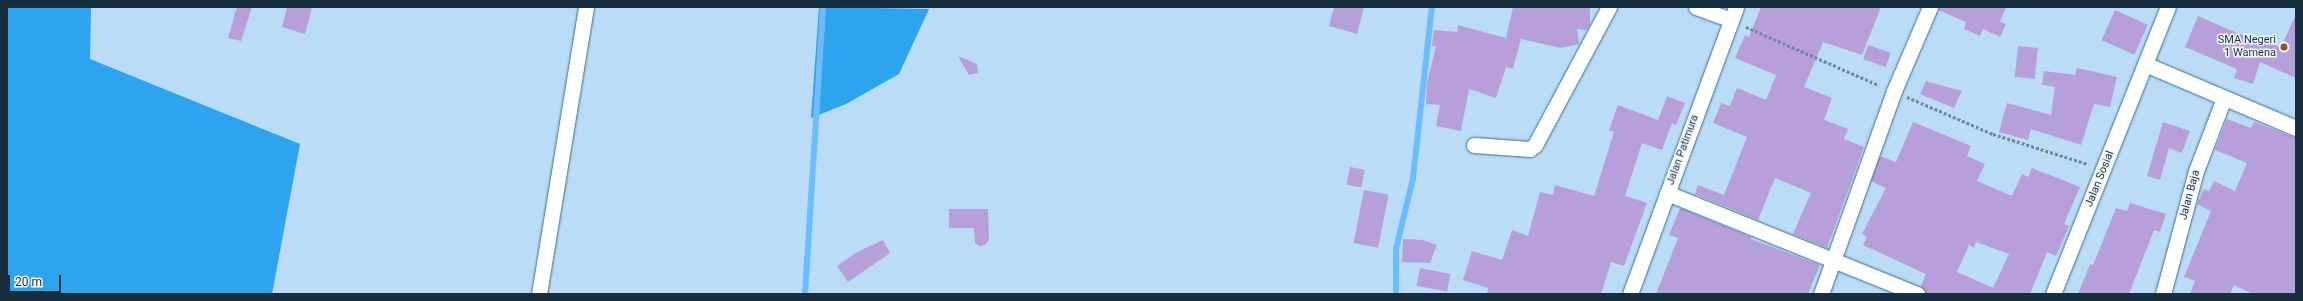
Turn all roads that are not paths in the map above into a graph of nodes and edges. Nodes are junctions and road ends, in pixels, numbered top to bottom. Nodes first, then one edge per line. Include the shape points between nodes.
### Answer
1 (586, 7) edge
2 (1609, 7) edge
3 (1696, 7) edge
4 (1930, 7) edge
5 (2168, 7) edge
6 (1733, 14) edge
7 (2145, 64) junction
8 (2224, 98) junction
9 (2296, 128) edge
10 (1474, 145) dead end
11 (1667, 193) junction
12 (1835, 261) junction
13 (539, 294) edge
14 (1630, 294) edge
15 (1821, 294) edge
16 (1917, 294) edge
17 (2052, 294) edge
18 (2163, 294) edge

1 - 13 street
2 - 10 street via 1535,145 1530,149
3 - 6 street
4 - 12 street via 1894,91
5 - 7 street, Jalan Sosial
6 - 11 street, Jalan Patimura
7 - 8 street
7 - 17 street, Jalan Sosial
8 - 9 street
8 - 18 street, Jalan Baja via 2196,171
11 - 12 street
11 - 14 street, Jalan Patimura
12 - 15 street
12 - 16 street

